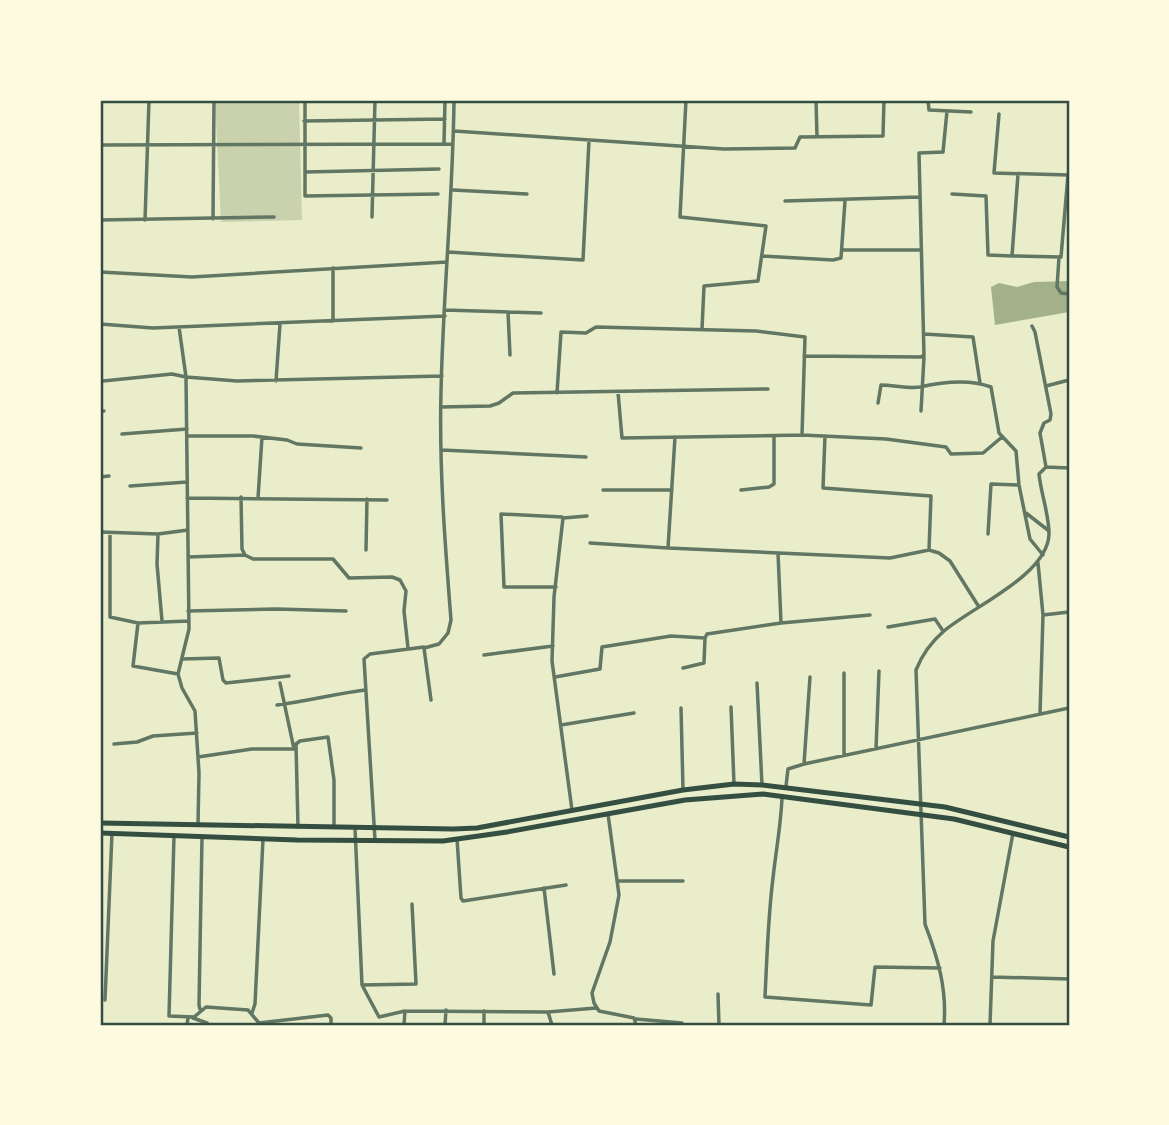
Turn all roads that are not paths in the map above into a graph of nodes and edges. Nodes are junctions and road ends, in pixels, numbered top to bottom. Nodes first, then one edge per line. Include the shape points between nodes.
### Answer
1 (149, 100) edge
2 (214, 100) edge
3 (304, 100) edge
4 (375, 100) edge
5 (445, 100) edge
6 (454, 100) edge
7 (686, 100) edge
8 (754, 100) edge
9 (816, 100) edge
10 (884, 100) edge
11 (928, 100) edge
12 (947, 111) junction
13 (971, 112) dead end
14 (999, 114) dead end
15 (445, 118) junction
16 (375, 120) junction
17 (304, 121) junction
18 (454, 131) junction
19 (817, 136) junction
20 (589, 139) junction
21 (304, 144) junction
22 (374, 144) junction
23 (444, 144) junction
24 (453, 144) junction
25 (100, 145) edge
26 (148, 145) junction
27 (213, 145) junction
28 (683, 146) junction
29 (439, 169) dead end
30 (373, 171) junction
31 (304, 172) junction
32 (1018, 174) junction
33 (1068, 174) edge
34 (453, 190) junction
35 (438, 194) dead end
36 (527, 194) dead end
37 (951, 194) dead end
38 (372, 196) junction
39 (920, 197) junction
40 (785, 201) dead end
41 (845, 201) junction
42 (274, 217) dead end
43 (372, 217) dead end
44 (213, 219) junction
45 (100, 220) edge
46 (145, 220) junction
47 (1063, 230) junction
48 (1069, 231) edge
49 (842, 250) junction
50 (922, 250) junction
51 (448, 252) junction
52 (762, 256) junction
53 (1012, 256) junction
54 (1059, 257) junction
55 (447, 262) junction
56 (333, 268) junction
57 (100, 272) edge
58 (1069, 293) edge
59 (444, 310) junction
60 (508, 312) junction
61 (541, 313) dead end
62 (445, 316) junction
63 (333, 321) junction
64 (100, 324) edge
65 (280, 324) junction
66 (1032, 326) dead end
67 (179, 327) junction
68 (702, 330) junction
69 (923, 334) junction
70 (510, 355) dead end
71 (924, 355) junction
72 (804, 356) junction
73 (442, 376) junction
74 (186, 377) junction
75 (1069, 380) edge
76 (103, 381) dead end
77 (276, 381) junction
78 (980, 383) junction
79 (923, 386) junction
80 (1046, 386) junction
81 (768, 389) dead end
82 (618, 392) junction
83 (557, 393) junction
84 (878, 402) dead end
85 (441, 407) junction
86 (921, 411) dead end
87 (187, 429) junction
88 (122, 434) dead end
89 (802, 435) junction
90 (187, 436) junction
91 (774, 436) junction
92 (825, 436) junction
93 (262, 437) junction
94 (675, 437) junction
95 (1002, 437) junction
96 (361, 447) dead end
97 (442, 450) junction
98 (586, 457) dead end
99 (1046, 467) junction
100 (1069, 468) edge
101 (109, 476) dead end
102 (100, 477) edge
103 (187, 482) junction
104 (1019, 485) junction
105 (130, 486) dead end
106 (603, 490) dead end
107 (672, 490) junction
108 (741, 490) dead end
109 (241, 497) junction
110 (187, 498) junction
111 (258, 498) junction
112 (367, 499) junction
113 (387, 500) dead end
114 (1024, 512) junction
115 (587, 516) dead end
116 (563, 517) junction
117 (188, 530) junction
118 (1049, 531) junction
119 (100, 533) edge
120 (110, 533) junction
121 (158, 534) junction
122 (988, 534) dead end
123 (590, 543) dead end
124 (668, 548) junction
125 (366, 550) dead end
126 (929, 550) junction
127 (778, 553) junction
128 (245, 555) junction
129 (1042, 555) junction
130 (188, 557) junction
131 (1037, 561) junction
132 (556, 587) junction
133 (979, 607) junction
134 (188, 611) junction
135 (346, 611) dead end
136 (1069, 612) edge
137 (870, 615) dead end
138 (1044, 615) junction
139 (162, 621) junction
140 (189, 621) junction
141 (138, 623) junction
142 (781, 623) junction
143 (888, 627) dead end
144 (943, 631) junction
145 (705, 638) junction
146 (553, 646) junction
147 (425, 647) junction
148 (408, 648) junction
149 (484, 655) dead end
150 (182, 659) junction
151 (683, 668) dead end
152 (879, 671) dead end
153 (844, 673) dead end
154 (178, 674) junction
155 (289, 676) dead end
156 (555, 677) junction
157 (810, 677) dead end
158 (280, 683) dead end
159 (757, 683) dead end
160 (365, 690) junction
161 (431, 700) dead end
162 (285, 704) junction
163 (277, 705) dead end
164 (731, 707) dead end
165 (681, 708) dead end
166 (1069, 708) edge
167 (634, 713) dead end
168 (1040, 714) junction
169 (561, 725) junction
170 (197, 733) junction
171 (917, 740) junction
172 (114, 744) dead end
173 (294, 749) junction
174 (876, 749) junction
175 (844, 756) junction
176 (198, 757) junction
177 (804, 764) junction
178 (734, 784) junction
179 (762, 785) junction
180 (786, 786) junction
181 (683, 790) junction
182 (782, 796) junction
183 (920, 804) junction
184 (572, 810) junction
185 (920, 813) junction
186 (608, 814) junction
187 (100, 823) edge
188 (198, 825) junction
189 (298, 827) junction
190 (334, 827) junction
191 (355, 828) junction
192 (374, 829) junction
193 (100, 833) edge
194 (112, 833) junction
195 (1013, 833) junction
196 (174, 836) junction
197 (1069, 837) edge
198 (202, 838) junction
199 (263, 839) junction
200 (457, 839) junction
201 (355, 840) junction
202 (375, 840) junction
203 (1069, 847) edge
204 (618, 881) junction
205 (683, 881) dead end
206 (566, 885) dead end
207 (544, 888) junction
208 (412, 904) dead end
209 (940, 968) junction
210 (554, 974) dead end
211 (992, 977) junction
212 (1069, 979) edge
213 (362, 985) junction
214 (718, 994) dead end
215 (105, 1000) dead end
216 (596, 1007) junction
217 (200, 1009) junction
218 (446, 1010) junction
219 (405, 1011) junction
220 (484, 1011) junction
221 (252, 1013) junction
222 (548, 1013) junction
223 (189, 1018) junction
224 (288, 1019) junction
225 (636, 1019) junction
226 (207, 1023) dead end
227 (262, 1024) edge
228 (682, 1024) edge
229 (187, 1025) edge
230 (288, 1025) edge
231 (331, 1025) edge
232 (404, 1025) edge
233 (445, 1025) edge
234 (484, 1025) edge
235 (552, 1025) edge
236 (636, 1025) edge
237 (719, 1025) edge
238 (944, 1025) edge
239 (990, 1025) edge

1 - 26 street
2 - 27 street
3 - 17 street
4 - 16 street
5 - 15 street
6 - 18 street
7 - 28 street
8 - 9 street
9 - 19 street
10 - 19 street via 883,136
11 - 12 street via 929,110
12 - 13 street
12 - 39 street via 943,152 919,153
14 - 32 street via 994,173
15 - 16 street
15 - 23 street
16 - 17 street
16 - 22 street
17 - 21 street
18 - 20 street
18 - 24 street
19 - 28 street via 798,137 795,148
20 - 28 street
20 - 51 street via 583,260
21 - 22 street
21 - 27 street
21 - 31 street
22 - 23 street
22 - 30 street
23 - 24 street
24 - 34 street
25 - 26 street
26 - 27 street
26 - 46 street
27 - 44 street
28 - 52 street via 680,217 766,225
29 - 30 street
30 - 31 street
30 - 38 street
31 - 38 street via 305,196
32 - 33 street
32 - 53 street
33 - 47 street
34 - 36 street
34 - 51 street
35 - 38 street
37 - 53 street via 986,196 987,253
38 - 43 street
39 - 41 street
39 - 50 street
40 - 41 street
41 - 49 street
42 - 44 street
44 - 46 street
45 - 46 street
47 - 48 street
47 - 54 street
49 - 50 street
49 - 52 street via 841,258 833,260
50 - 69 street
51 - 55 street
52 - 68 street via 758,282 704,286
53 - 54 street
54 - 58 street via 1057,287 1061,293
55 - 56 street
55 - 59 street
56 - 57 street via 192,277
56 - 63 street
59 - 60 street
59 - 62 street
60 - 61 street
60 - 70 street
62 - 63 street
62 - 73 street
63 - 65 street
64 - 67 street
65 - 67 street
65 - 77 street
66 - 80 street
67 - 74 street
68 - 72 street via 802,335
68 - 83 street via 596,327 586,332 561,332
69 - 71 street
69 - 78 street via 972,337
71 - 72 street
71 - 79 street
72 - 89 street
73 - 77 street
73 - 85 street
74 - 76 street via 172,374
74 - 77 street
74 - 87 street
75 - 80 street
78 - 79 street
78 - 95 street via 992,390
79 - 84 street via 881,385
79 - 86 street
80 - 99 street via 1051,414 1040,433
81 - 82 street
82 - 83 street
82 - 94 street via 622,438
83 - 85 street via 513,393 490,406
85 - 97 street
87 - 88 street
87 - 90 street
89 - 91 street
89 - 92 street
90 - 93 street
90 - 103 street
91 - 94 street
91 - 108 street via 774,484
92 - 95 street via 946,447 951,454 983,453
92 - 126 street via 823,488 930,496
93 - 96 street
93 - 111 street
94 - 107 street
95 - 104 street via 1015,448
97 - 98 street
97 - 147 street via 451,620 439,645
99 - 100 street
99 - 118 street via 1039,474
101 - 102 street
103 - 105 street
103 - 110 street
104 - 114 street
104 - 122 street via 991,484
106 - 107 street
107 - 124 street
109 - 110 street
109 - 111 street
109 - 128 street
110 - 117 street
111 - 112 street
112 - 113 street
112 - 125 street
114 - 118 street
114 - 129 street via 1030,539
115 - 116 street
116 - 132 street
116 - 132 street via 501,514 504,587
117 - 121 street
117 - 130 street
118 - 129 street
119 - 120 street
120 - 121 street
120 - 141 street via 110,617
121 - 139 street
123 - 124 street
124 - 127 street
126 - 127 street via 890,558
126 - 133 street via 950,561
127 - 142 street
128 - 130 street
128 - 148 street via 253,559 333,559 349,578 400,580 406,591
129 - 131 street
130 - 134 street
131 - 133 street
131 - 138 street
132 - 146 street
133 - 144 street
134 - 135 street
134 - 140 street
136 - 138 street
137 - 142 street
138 - 168 street
139 - 140 street
139 - 141 street
140 - 150 street
141 - 154 street via 133,666
142 - 145 street via 707,634
143 - 144 street via 935,619
144 - 171 street via 923,653 916,670
145 - 151 street via 704,663
145 - 156 street via 671,636 602,647 598,670
146 - 149 street
146 - 156 street
147 - 148 street
147 - 161 street
148 - 160 street via 367,656
150 - 154 street
150 - 155 street via 219,658 226,683
152 - 174 street
153 - 175 street
154 - 170 street via 195,711
156 - 169 street
157 - 177 street
158 - 162 street
159 - 179 street
160 - 162 street
160 - 192 street
162 - 163 street
162 - 173 street
164 - 178 street
165 - 181 street
166 - 168 street
167 - 169 street
168 - 171 street
169 - 184 street
170 - 172 street
170 - 176 street
171 - 174 street
171 - 183 street
173 - 176 street
173 - 189 street
173 - 190 street via 300,741 329,737
174 - 175 street
175 - 177 street
176 - 188 street
177 - 180 street via 788,769
178 - 179 main road
178 - 181 main road
179 - 180 main road
180 - 183 main road
181 - 184 main road
182 - 185 main road
182 - 186 main road via 727,795
182 - 209 street via 765,997 871,1005 875,967
183 - 185 street
183 - 197 main road
184 - 192 main road via 477,828
185 - 195 main road
185 - 209 street via 925,924
186 - 200 main road
186 - 204 street
187 - 188 main road
188 - 189 main road
189 - 190 main road
190 - 191 main road
191 - 192 main road
191 - 201 street
192 - 202 street
193 - 194 main road
194 - 196 main road
194 - 215 street
195 - 203 main road
195 - 211 street via 993,941
196 - 198 main road
196 - 223 street via 167,1013
198 - 199 main road
198 - 217 street
199 - 201 main road
199 - 221 street
200 - 202 main road
200 - 207 street via 463,901
201 - 202 main road
201 - 213 street
204 - 205 street
204 - 216 street via 610,942 592,993
206 - 207 street
207 - 210 street
208 - 213 street via 416,984
209 - 238 street
211 - 212 street
211 - 239 street
213 - 219 street via 379,1017
214 - 237 street
216 - 222 street
216 - 225 street via 603,1013
217 - 221 street via 209,1006
217 - 223 street via 197,1016
218 - 219 street
218 - 220 street
218 - 233 street
219 - 232 street
220 - 222 street
220 - 234 street
221 - 227 street
222 - 235 street
223 - 226 street
223 - 229 street
224 - 227 street
224 - 230 street
224 - 231 street via 328,1015
225 - 228 street
225 - 236 street

